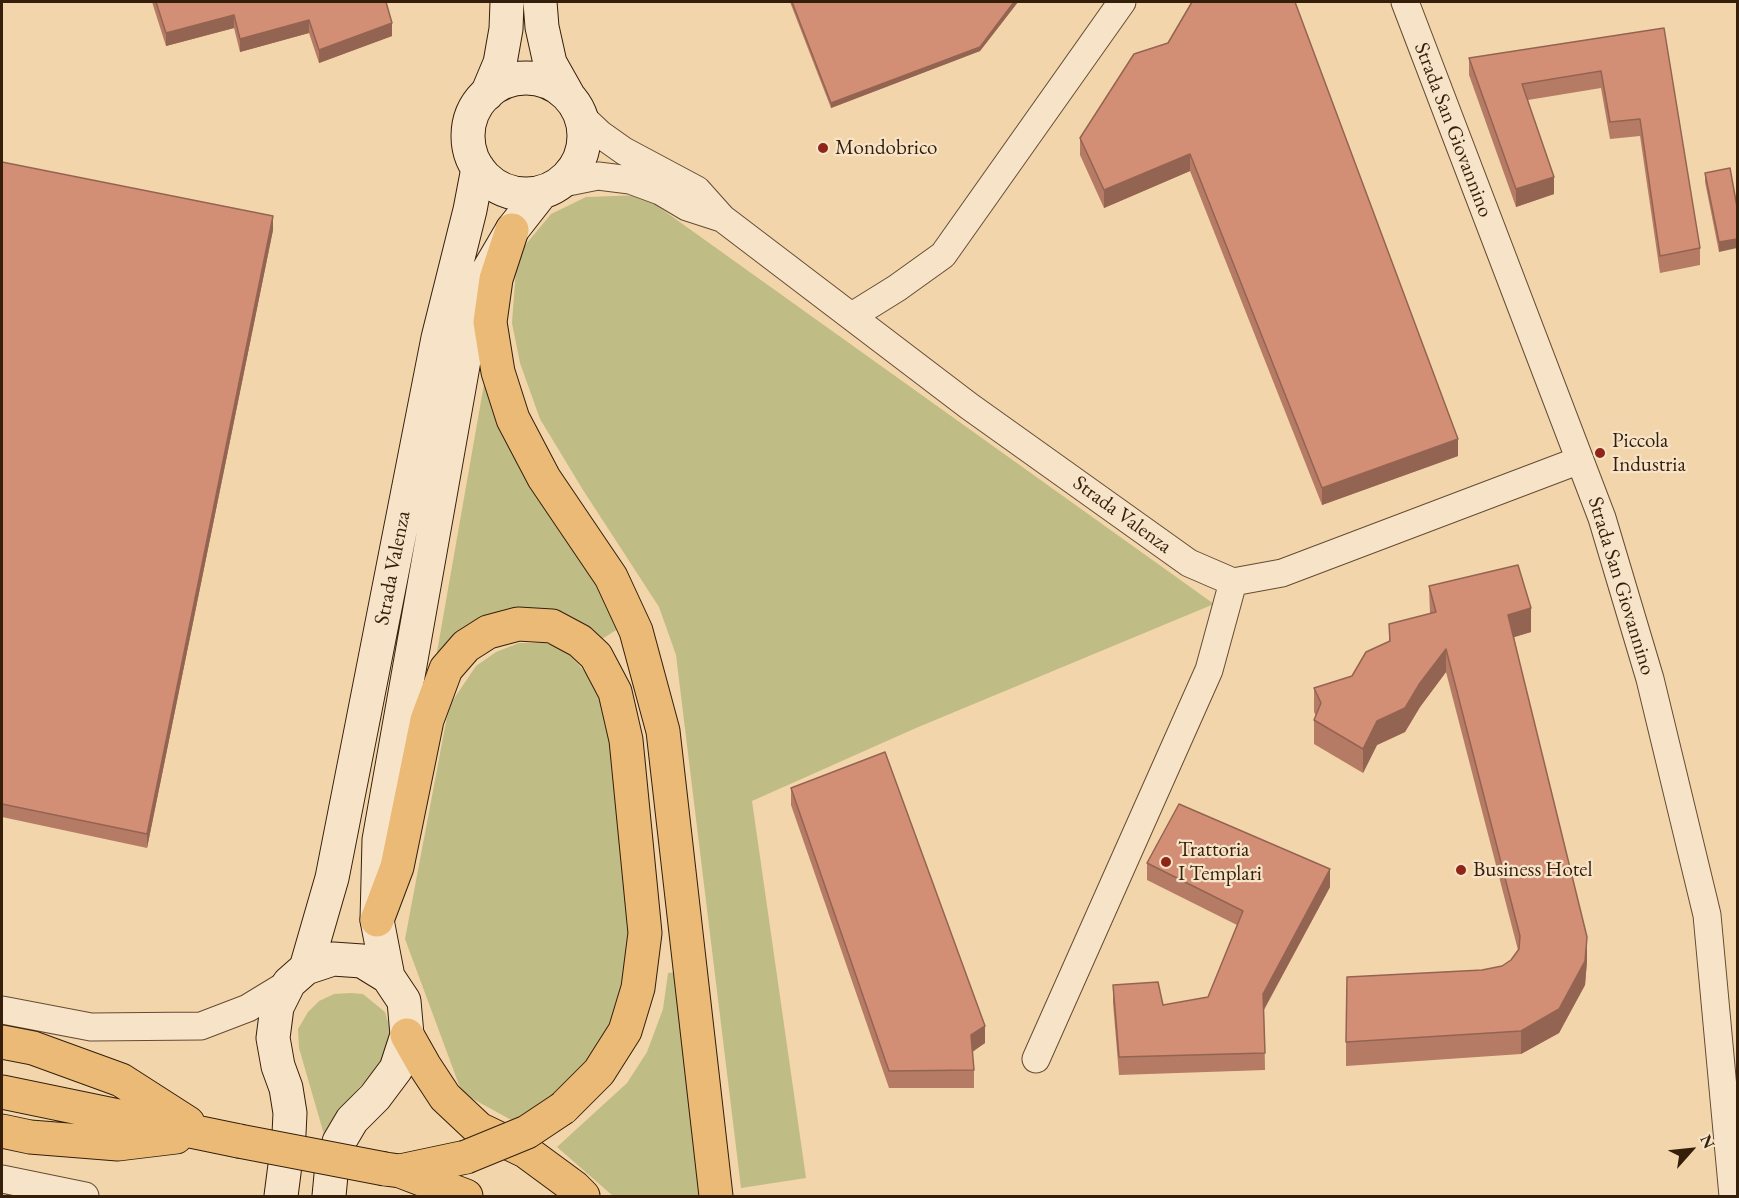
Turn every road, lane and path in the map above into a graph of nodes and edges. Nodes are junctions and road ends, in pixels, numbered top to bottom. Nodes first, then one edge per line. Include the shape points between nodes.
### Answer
1 (507, 2) edge
2 (540, 2) edge
3 (1122, 2) edge
4 (1405, 2) edge
5 (487, 94) junction
6 (574, 106) junction
7 (478, 168) junction
8 (552, 188) junction
9 (722, 218) junction
10 (512, 230) junction
11 (852, 316) junction
12 (1580, 460) junction
13 (1233, 582) junction
14 (377, 921) junction
15 (297, 975) junction
16 (388, 977) junction
17 (2, 1010) edge
18 (407, 1035) junction
19 (2, 1042) edge
20 (1036, 1059) dead end
21 (2, 1092) edge
22 (2, 1131) edge
23 (204, 1134) junction
24 (392, 1170) junction
25 (2, 1179) edge
26 (85, 1197) edge
27 (281, 1197) edge
28 (329, 1197) edge
29 (466, 1197) edge
30 (583, 1197) edge
31 (716, 1197) edge
32 (1733, 1197) edge

1 - 5 main road, Strada Valenza via 500,63
2 - 6 main road, Strada Valenza via 550,63
3 - 11 street via 943,255
4 - 12 street, Strada San Giovannino
5 - 6 main road, Strada Valenza via 505,82 528,78 549,83
5 - 7 main road, Strada Valenza via 475,110 469,129 470,150
6 - 8 main road, Strada Valenza via 585,140 578,164
6 - 9 street, Strada Valenza via 600,134 624,151 697,190
7 - 8 main road, Strada Valenza via 494,185 517,194
7 - 15 main road, Strada Valenza via 438,338 332,878
8 - 9 street, Strada Valenza via 598,176 630,180 687,207
8 - 10 main road, Strada Valenza
9 - 11 street, Strada Valenza
10 - 14 main road, Strada Valenza via 485,276 470,326 379,840
10 - 31 highway via 496,279 490,322 498,372 513,419 538,468 611,577 636,630 663,731
11 - 13 street, Strada Valenza via 969,406 1189,563
12 - 13 street via 1282,573
12 - 32 street, Strada San Giovannino via 1602,518 1650,679 1707,915
13 - 20 street via 1209,670
14 - 16 main road, Strada Valenza
14 - 24 highway, bridge via 397,867 427,720 446,669 466,646 488,632 518,624 552,626 580,641 596,656 615,692 624,730 645,933 638,988 625,1031 599,1072 563,1108 527,1132 466,1157
15 - 16 main road via 333,959 362,961
15 - 17 street via 248,1008 201,1026 91,1027
15 - 27 main road, Strada Valenza via 277,1007 273,1038 290,1113
16 - 18 main road via 404,1001
18 - 28 main road via 396,1069 352,1120 339,1142
18 - 30 highway via 445,1097 479,1129 525,1151
19 - 23 highway via 33,1048 121,1080
21 - 23 highway
22 - 23 highway via 118,1144
23 - 24 highway, bridge
24 - 29 highway
25 - 26 street

